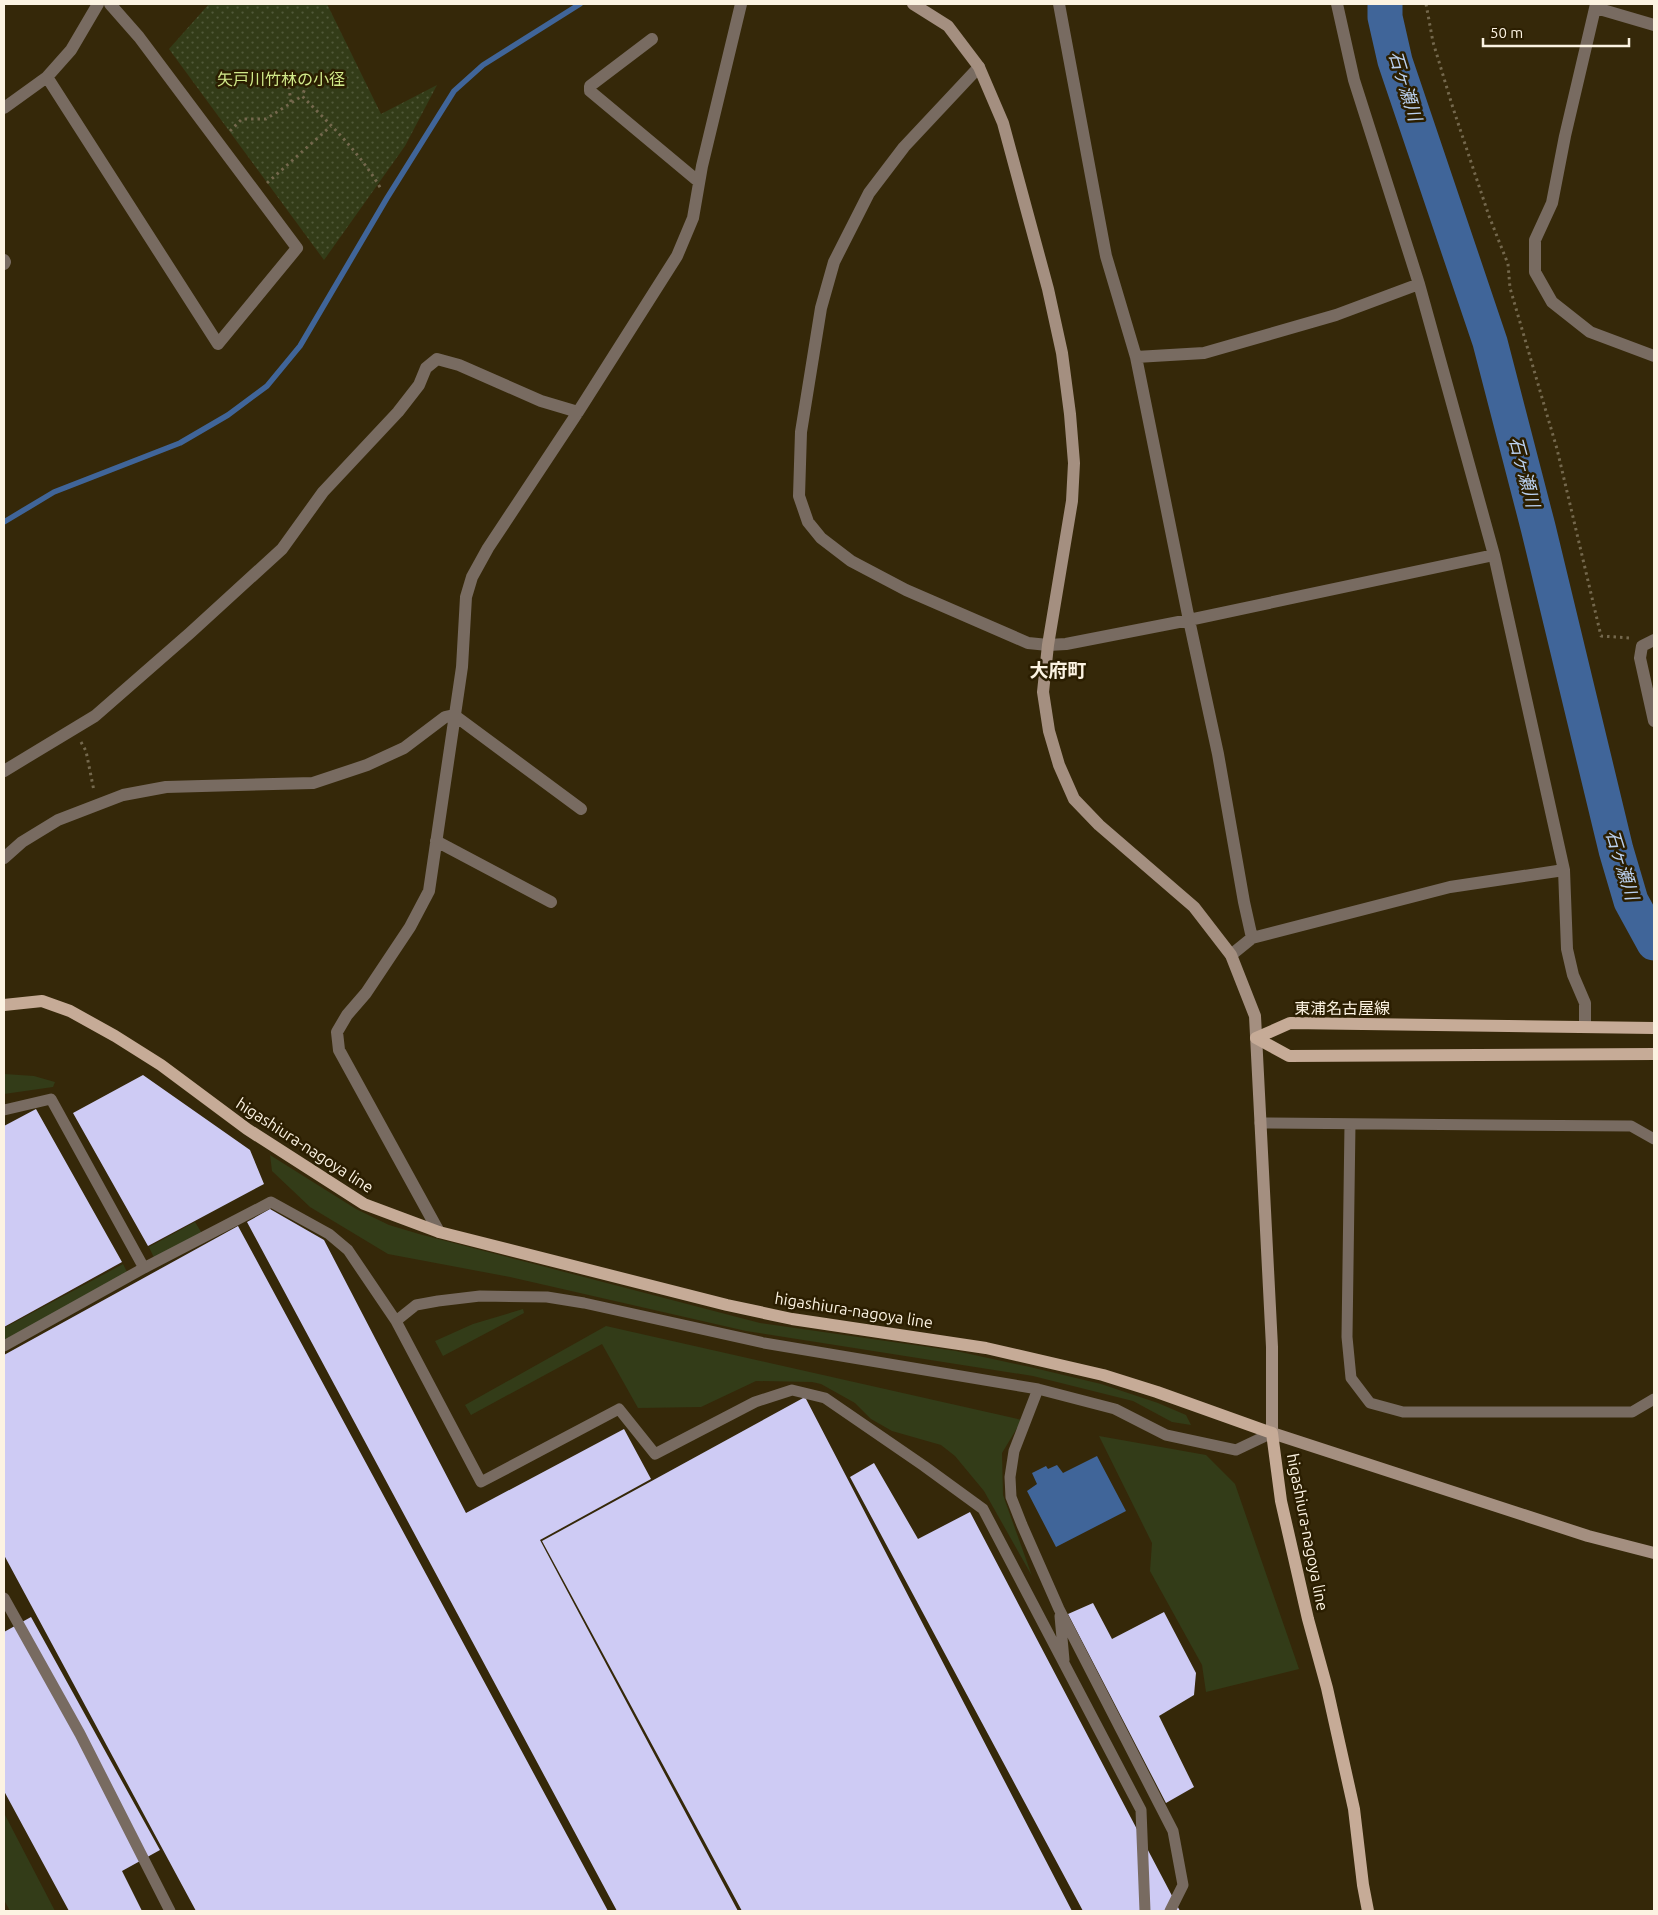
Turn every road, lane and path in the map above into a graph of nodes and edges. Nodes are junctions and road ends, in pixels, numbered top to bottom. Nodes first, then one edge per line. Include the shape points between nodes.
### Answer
1 (98, 4) edge
2 (110, 4) edge
3 (741, 4) edge
4 (913, 4) edge
5 (1059, 4) edge
6 (1337, 4) edge
7 (1426, 4) edge
8 (1596, 6) edge
9 (1654, 25) edge
10 (652, 39) dead end
11 (979, 67) junction
12 (47, 77) junction
13 (302, 96) junction
14 (291, 102) junction
15 (4, 108) edge
16 (331, 126) junction
17 (218, 143) junction
18 (699, 182) junction
19 (381, 189) dead end
20 (256, 193) junction
21 (1419, 284) junction
22 (1654, 356) edge
23 (1136, 358) junction
24 (578, 412) junction
25 (1494, 555) junction
26 (1189, 620) junction
27 (1654, 640) edge
28 (1048, 645) junction
29 (1642, 646) junction
30 (454, 715) junction
31 (1654, 721) edge
32 (73, 729) junction
33 (4, 771) edge
34 (96, 805) junction
35 (581, 809) dead end
36 (436, 841) junction
37 (4, 858) edge
38 (1564, 870) junction
39 (552, 902) dead end
40 (1252, 938) junction
41 (1231, 954) junction
42 (4, 1005) edge
43 (1585, 1027) junction
44 (1654, 1028) edge
45 (1256, 1038) junction
46 (1654, 1054) edge
47 (4, 1110) edge
48 (1260, 1123) junction
49 (1350, 1124) junction
50 (1654, 1139) edge
51 (439, 1232) junction
52 (144, 1268) junction
53 (396, 1321) junction
54 (4, 1346) edge
55 (1038, 1389) junction
56 (1654, 1399) edge
57 (1272, 1433) junction
58 (1654, 1553) edge
59 (4, 1598) edge
60 (1059, 1609) junction
61 (1065, 1666) junction
62 (170, 1911) edge
63 (1145, 1911) edge
64 (1170, 1911) edge
65 (1368, 1911) edge

1 - 12 street via 71,50
2 - 17 street
3 - 18 street
4 - 11 street via 948,26
5 - 23 street via 1106,256
6 - 21 street via 1354,80
7 - 29 path via 1433,42 1453,108 1508,264 1510,288 1556,449 1601,636 1631,638
8 - 9 street
8 - 22 street via 1552,203 1536,240 1536,272 1552,302 1590,332
10 - 18 street via 590,86 590,91
11 - 28 street via 1003,123 1048,289 1062,353 1070,414 1074,463 1072,501
11 - 28 street via 904,147 869,193 834,262 821,308 801,432 799,496 808,522 821,538 851,561 906,590 1028,643
12 - 15 street
12 - 20 street via 218,344 297,248
13 - 14 path
13 - 14 path via 306,86 295,76 289,88
13 - 16 path
14 - 17 path via 266,118 242,119
16 - 19 path
16 - 20 path
17 - 20 street
18 - 24 street via 693,218 676,256
21 - 23 street via 1336,315 1204,353
21 - 25 street
23 - 26 street
24 - 30 street via 472,577 466,597 462,667
24 - 32 street via 541,401 459,365 437,359 426,368 419,385 398,412 323,492 282,549 95,716
25 - 26 street
25 - 38 street
26 - 28 street
26 - 40 street
27 - 29 street
28 - 41 street via 1043,692 1049,731 1058,765 1074,799 1194,907
29 - 31 street via 1640,658
30 - 34 street via 445,717 404,748 327,780 166,787 123,795
30 - 35 street
30 - 36 street
32 - 33 street
32 - 34 path via 86,751
34 - 37 street via 40,830
36 - 39 street
36 - 51 street via 429,891 414,920 337,1032 339,1050
38 - 40 street via 1450,888
38 - 43 street via 1567,950 1585,1003
40 - 41 street
41 - 45 street via 1255,1016
42 - 51 main road, higashiura-nagoya line via 42,1001 70,1011 161,1065 247,1129 364,1204
43 - 44 main road, 東浦名古屋線
43 - 45 main road, 東浦名古屋線 via 1290,1023
45 - 46 main road via 1288,1056
45 - 48 street
47 - 52 lane via 51,1099
48 - 49 lane
48 - 57 street via 1272,1347
49 - 50 lane via 1631,1126
49 - 56 lane via 1347,1337 1351,1378 1370,1403 1403,1412 1632,1412
51 - 57 main road, higashiura-nagoya line via 792,1319 986,1348 1103,1375
52 - 53 lane via 271,1202 329,1234 348,1250
52 - 54 lane
53 - 55 lane via 416,1305 438,1301 480,1296 547,1298 584,1303 764,1343
53 - 61 lane via 481,1482 619,1409 655,1454 755,1402 792,1390 825,1398 982,1509
55 - 57 lane via 1115,1409 1166,1435 1236,1450
55 - 60 lane via 1014,1451 1010,1476 1012,1497
57 - 58 street via 1588,1536
57 - 65 main road, higashiura-nagoya line via 1281,1501 1354,1809
59 - 62 lane via 80,1734
60 - 61 lane
60 - 64 lane via 1173,1831 1183,1885
61 - 63 lane via 1141,1810

